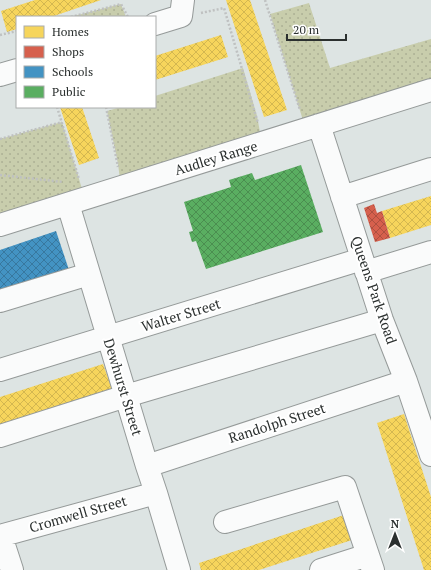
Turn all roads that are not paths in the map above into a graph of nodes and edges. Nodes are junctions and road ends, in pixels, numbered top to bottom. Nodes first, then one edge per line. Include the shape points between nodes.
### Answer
1 (182, 8) edge
2 (156, 23) edge
3 (16, 70) edge
4 (0, 75) edge
5 (431, 90) edge
6 (312, 127) junction
7 (431, 169) edge
8 (78, 196) junction
9 (342, 197) junction
10 (0, 225) edge
11 (431, 252) edge
12 (364, 266) junction
13 (89, 274) junction
14 (0, 301) edge
15 (382, 320) junction
16 (108, 338) junction
17 (0, 370) edge
18 (406, 381) junction
19 (126, 396) junction
20 (0, 436) edge
21 (431, 455) edge
22 (147, 466) junction
23 (156, 492) junction
24 (225, 522) dead end
25 (0, 536) edge
26 (370, 563) edge
27 (12, 570) edge
28 (179, 570) edge
29 (321, 570) edge

1 - 2 street
3 - 4 street
5 - 6 street, Audley Range
6 - 8 street, Audley Range via 121,187
6 - 9 street, Queens Park Road
7 - 9 street
8 - 10 street, Audley Range
8 - 13 street, Dewhurst Street
9 - 12 street, Queens Park Road
11 - 12 street, Walter Street
12 - 15 street, Queens Park Road
12 - 16 street, Walter Street via 220,302
13 - 14 street
13 - 16 street, Dewhurst Street
15 - 18 street, Queens Park Road
15 - 19 street
16 - 17 street, Walter Street
16 - 19 street, Dewhurst Street
18 - 21 street, Queens Park Road
18 - 22 street, Randolph Street
19 - 20 street
19 - 22 street, Dewhurst Street
22 - 23 street, Dewhurst Street
23 - 25 street, Cromwell Street
23 - 28 street, Dewhurst Street
24 - 26 street via 345,487
25 - 27 street
26 - 29 street

